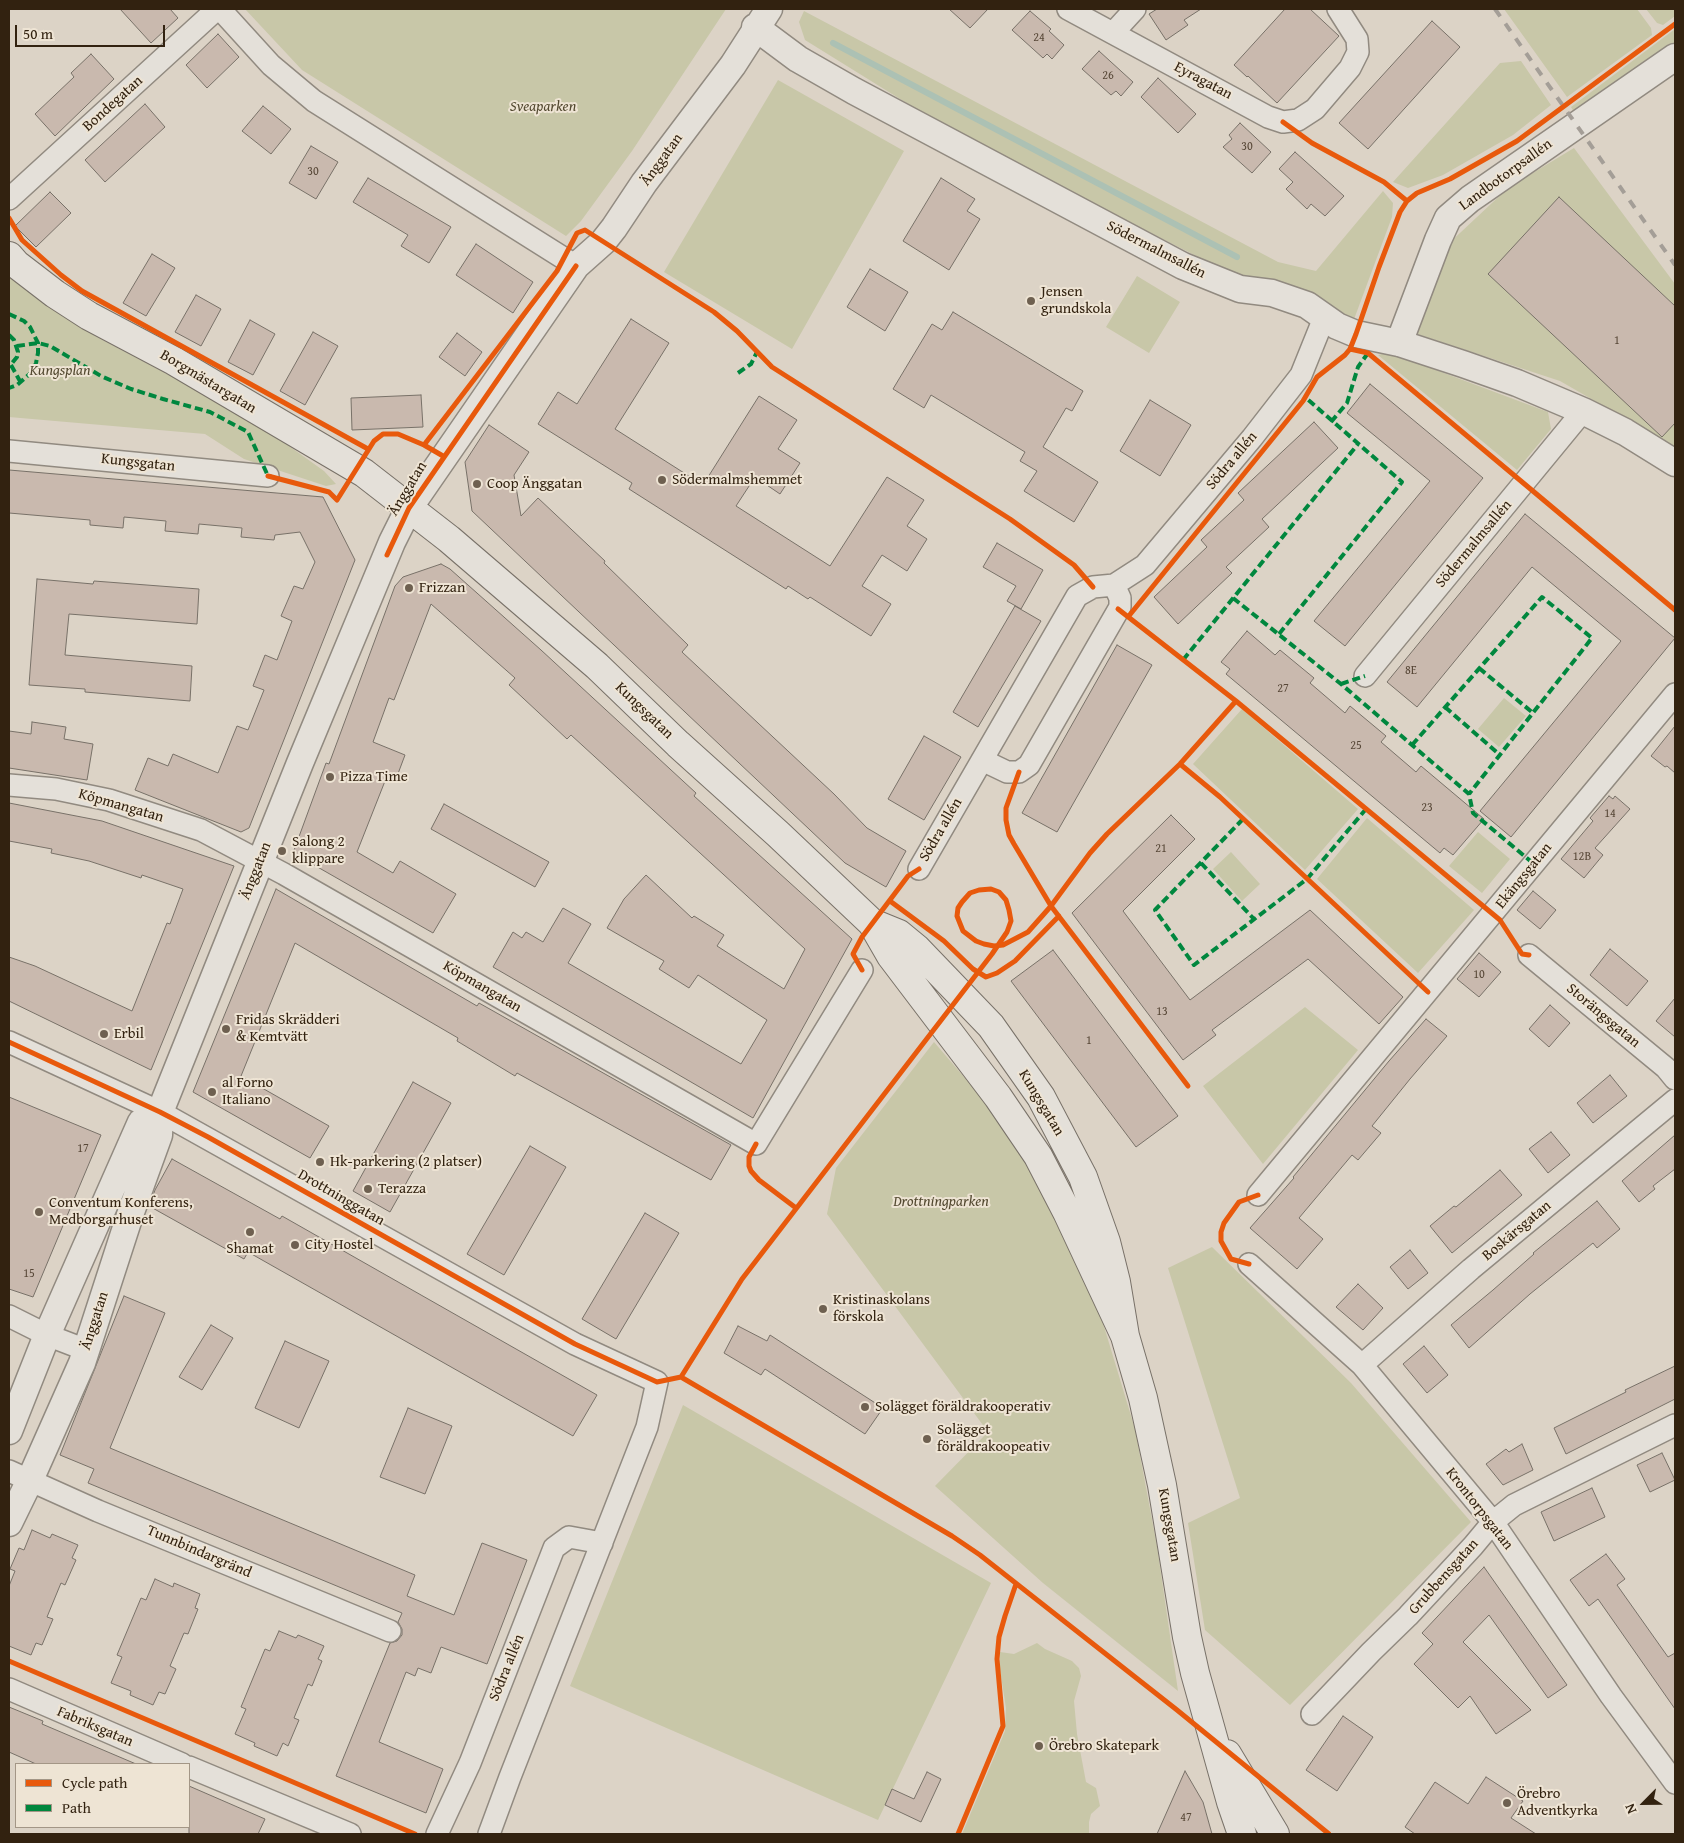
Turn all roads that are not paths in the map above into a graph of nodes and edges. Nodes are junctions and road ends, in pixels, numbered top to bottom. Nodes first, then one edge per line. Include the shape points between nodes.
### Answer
1 (219, 9) edge
2 (1068, 9) edge
3 (1135, 9) edge
4 (1338, 9) edge
5 (762, 18) edge
6 (1113, 33) junction
7 (1675, 57) edge
8 (9, 199) edge
9 (9, 256) edge
10 (576, 266) junction
11 (1324, 318) junction
12 (1399, 343) junction
13 (1583, 411) junction
14 (9, 451) edge
15 (1675, 463) edge
16 (268, 476) dead end
17 (408, 508) junction
18 (1114, 585) junction
19 (1364, 676) dead end
20 (1675, 694) edge
21 (982, 760) junction
22 (9, 785) edge
23 (260, 860) junction
24 (919, 869) dead end
25 (872, 923) junction
26 (1529, 955) dead end
27 (862, 970) dead end
28 (9, 1042) edge
29 (1675, 1079) edge
30 (1675, 1100) edge
31 (160, 1112) junction
32 (1258, 1196) dead end
33 (1249, 1264) dead end
34 (9, 1316) edge
35 (47, 1335) junction
36 (1125, 1336) junction
37 (86, 1350) junction
38 (1362, 1365) junction
39 (1675, 1425) edge
40 (9, 1431) edge
41 (19, 1475) edge
42 (1492, 1522) junction
43 (9, 1523) edge
44 (602, 1543) junction
45 (390, 1631) dead end
46 (9, 1689) edge
47 (1312, 1714) dead end
48 (1206, 1715) junction
49 (180, 1763) edge
50 (190, 1767) edge
51 (1675, 1784) edge
52 (350, 1834) edge
53 (437, 1834) edge
54 (489, 1834) edge
55 (1242, 1834) edge
56 (1275, 1834) edge

1 - 8 street, Bondegatan
1 - 10 street via 271,65 314,101
2 - 6 street, Eyragatan
3 - 6 street
4 - 6 street, Eyragatan via 1357,39 1358,52 1350,68 1314,109 1298,120 1283,122 1268,117
5 - 10 street, Änggatan via 733,65 614,228
5 - 11 street, Södermalmsallén via 798,59 854,91 1183,266 1240,289 1272,293 1307,305
7 - 12 street, Landbotorpsallén via 1470,199 1448,218
9 - 17 main road, Borgmästargatan via 80,310 174,361 364,473
10 - 17 street, Änggatan
11 - 12 street, Södermalmsallén via 1356,334
11 - 18 street, Södra allén via 1302,376 1145,565
12 - 13 street, Södermalmsallén via 1508,380
13 - 15 street, Södermalmsallén
13 - 19 street, Södermalmsallén
14 - 16 street, Kungsgatan
17 - 23 street, Änggatan
17 - 25 main road, Kungsgatan via 449,539 597,666
18 - 21 street, Södra allén via 1093,587 1077,596
18 - 21 street via 1120,607 1029,765 1019,772 1007,772
20 - 32 street, Ekängsgatan
21 - 24 street, Södra allén
22 - 23 street, Köpmangatan via 56,789 109,800 201,830
23 - 27 street, Köpmangatan via 756,1144
23 - 31 street, Änggatan
25 - 36 main road, Kungsgatan via 891,956 998,1096 1038,1156
25 - 36 main road, Kungsgatan via 899,934 928,960 991,1026 1041,1097 1083,1177 1106,1242
26 - 29 street, Storängsgatan via 1666,1068
28 - 31 street, Drottninggatan
30 - 38 street, Boskärsgatan via 1471,1269
31 - 35 street via 141,1122
31 - 37 street, Änggatan via 159,1135
31 - 44 street, Drottninggatan via 575,1344 657,1382 647,1427
33 - 38 street, Krontorpsgatan
34 - 35 street
35 - 37 street
35 - 40 street
36 - 48 main road, Kungsgatan via 1144,1398 1187,1637
37 - 41 street, Änggatan
38 - 42 street, Krontorpsgatan
39 - 42 street, Grubbensgatan via 1514,1505
41 - 43 street, Änggatan
41 - 45 street, Tunnbindargränd via 98,1511
42 - 47 street, Grubbensgatan via 1408,1616
42 - 51 street, Krontorpsgatan
44 - 53 street, Södra allén via 569,1537 554,1548 470,1763
44 - 54 street
46 - 49 street, Fabriksgatan
48 - 55 main road, Kungsgatan
48 - 56 main road, Kungsgatan
50 - 52 street

